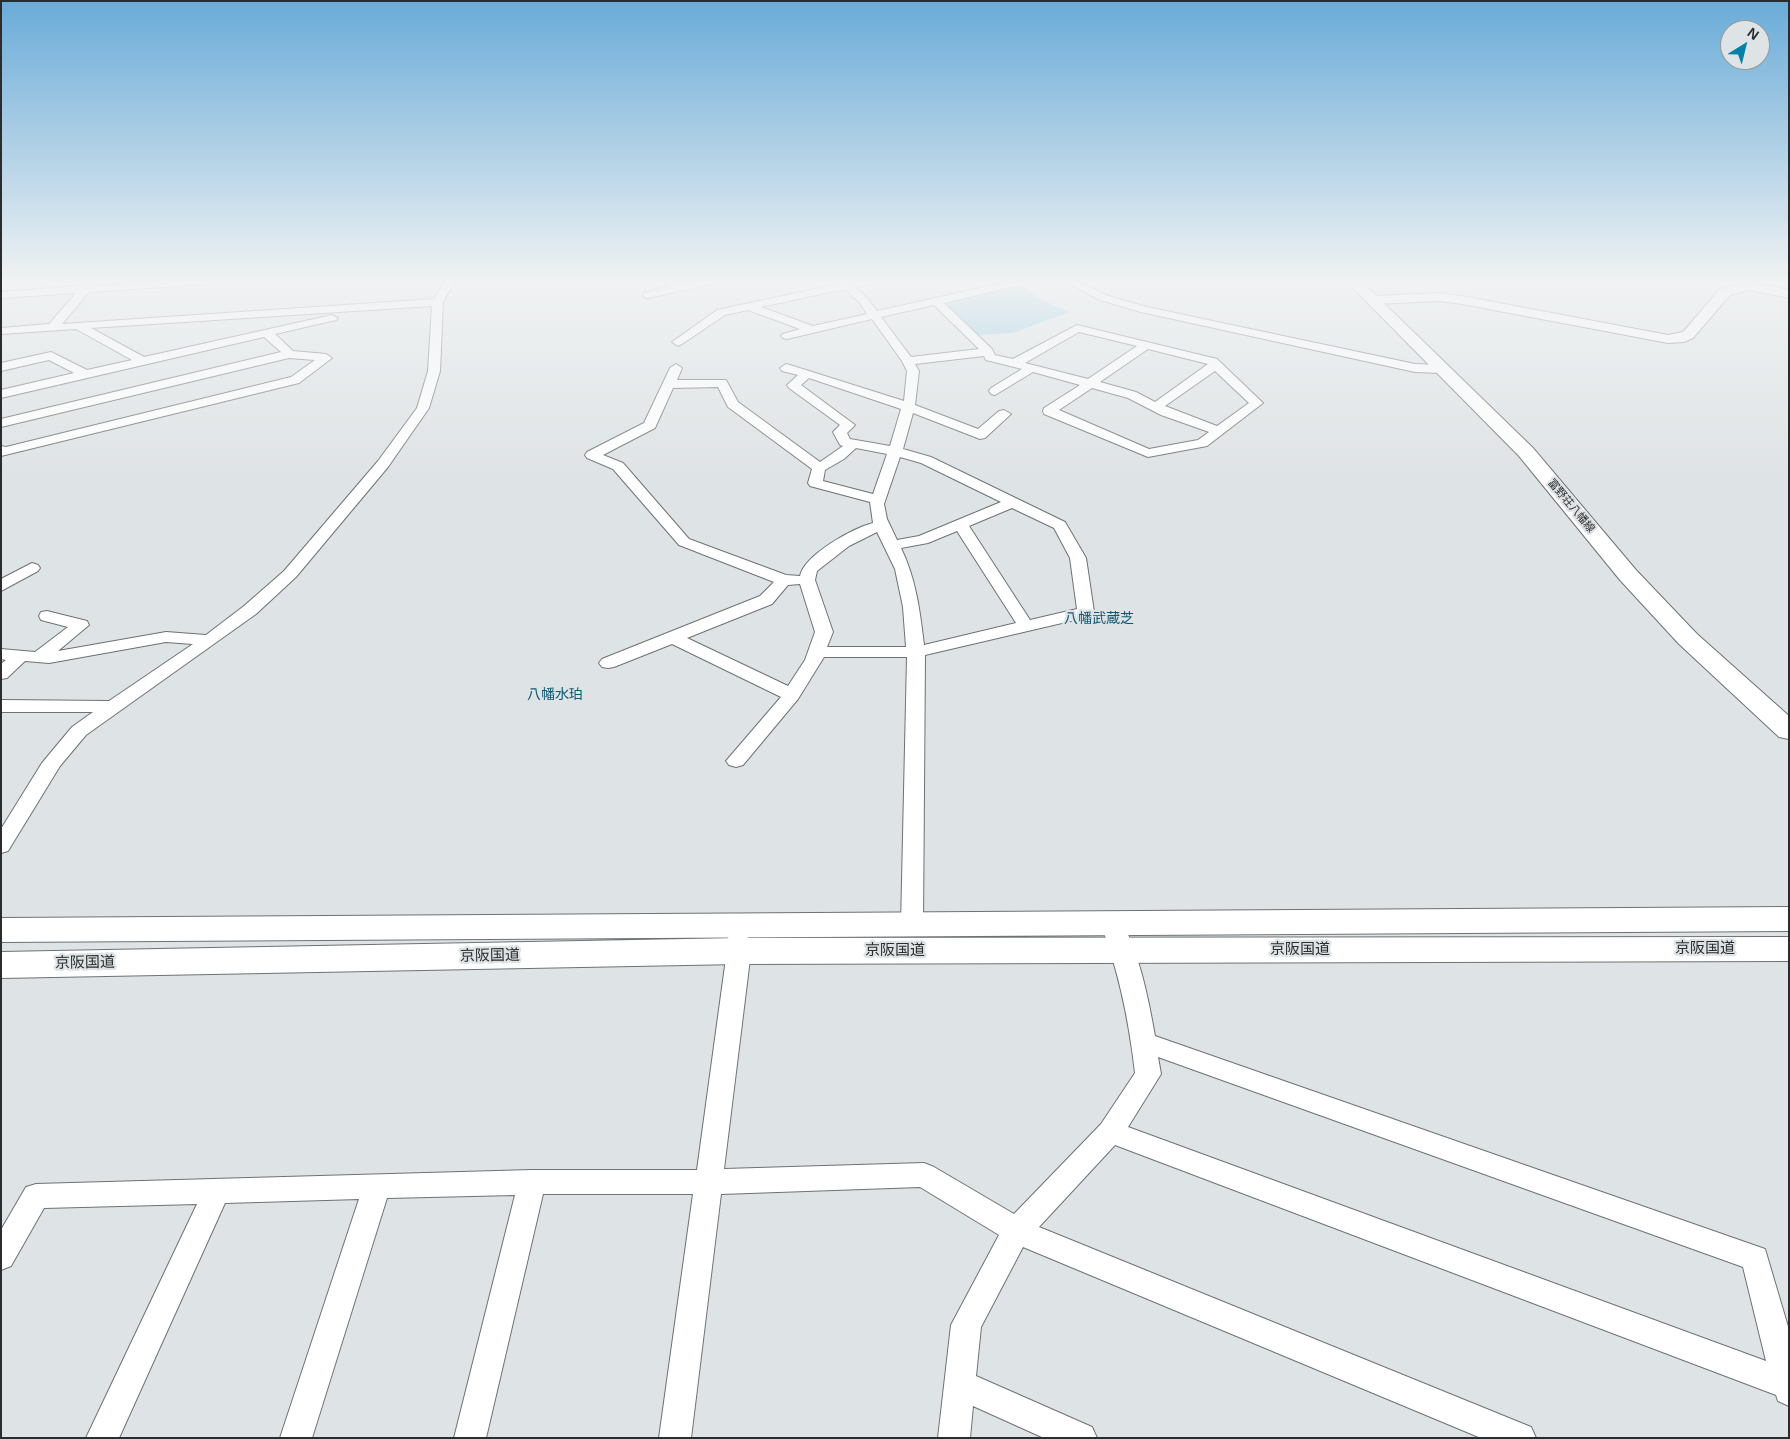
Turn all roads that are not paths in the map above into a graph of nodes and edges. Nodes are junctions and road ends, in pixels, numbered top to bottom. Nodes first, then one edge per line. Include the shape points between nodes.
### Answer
1 (119, 348) edge
2 (200, 348) edge
3 (282, 348) edge
4 (435, 348) edge
5 (898, 348) edge
6 (984, 348) edge
7 (1041, 348) edge
8 (1142, 348) edge
9 (1159, 348) edge
10 (1322, 348) edge
11 (1421, 348) edge
12 (988, 352) junction
13 (288, 354) junction
14 (143, 361) junction
15 (908, 361) junction
16 (1015, 363) junction
17 (1215, 365) junction
18 (1, 367) edge
19 (676, 368) dead end
20 (786, 368) dead end
21 (1032, 368) junction
22 (1442, 369) junction
23 (85, 374) junction
24 (807, 374) junction
25 (669, 384) junction
26 (1090, 384) junction
27 (995, 391) dead end
28 (1, 394) edge
29 (908, 407) junction
30 (1156, 407) junction
31 (1004, 414) dead end
32 (1, 423) edge
33 (1219, 431) junction
34 (854, 444) junction
35 (1, 450) edge
36 (896, 451) junction
37 (819, 468) junction
38 (879, 500) junction
39 (1013, 502) junction
40 (960, 524) junction
41 (883, 526) junction
42 (892, 545) junction
43 (32, 568) dead end
44 (784, 580) junction
45 (807, 580) junction
46 (1, 586) edge
47 (47, 616) dead end
48 (1026, 626) junction
49 (672, 637) junction
50 (210, 640) junction
51 (817, 652) junction
52 (915, 652) junction
53 (1, 654) edge
54 (21, 656) junction
55 (39, 657) junction
56 (608, 663) dead end
57 (1, 674) edge
58 (792, 695) junction
59 (1, 706) edge
60 (115, 706) junction
61 (1789, 731) edge
62 (736, 761) dead end
63 (1, 846) edge
64 (1789, 919) edge
65 (912, 925) junction
66 (1, 930) edge
67 (1118, 936) junction
68 (738, 938) junction
69 (1789, 949) edge
70 (1, 964) edge
71 (1144, 1042) junction
72 (1110, 1132) junction
73 (532, 1182) junction
74 (707, 1182) junction
75 (377, 1187) junction
76 (217, 1191) junction
77 (1017, 1231) junction
78 (1, 1257) edge
79 (959, 1384) junction
80 (1788, 1387) edge
81 (102, 1438) edge
82 (296, 1438) edge
83 (470, 1438) edge
84 (675, 1438) edge
85 (954, 1438) edge
86 (1080, 1438) edge
87 (1520, 1438) edge

1 - 14 street
2 - 14 street
3 - 13 street
4 - 50 street via 434,371 423,408 383,464 290,574
5 - 15 street
6 - 12 street
7 - 16 street
8 - 26 street
9 - 17 street
10 - 22 street via 1414,368
11 - 22 main road, 富野荘八幡線
12 - 15 street
12 - 16 street via 990,357
13 - 32 street
13 - 35 street via 326,358 295,380
14 - 23 street
15 - 29 street via 913,371
16 - 21 street
17 - 30 street
17 - 33 street via 1257,403
18 - 23 street via 51,356
19 - 25 street
20 - 24 street
21 - 26 street
21 - 27 street
22 - 61 main road, 富野荘八幡線 via 1526,452 1628,576 1688,639
23 - 28 street
24 - 29 street
24 - 34 street via 793,385 848,425 840,432 845,442
25 - 37 street via 722,383 732,404
25 - 44 street via 650,425 592,455 618,466 684,542
26 - 30 street via 1132,395
26 - 33 street via 1049,411 1148,453 1202,443
29 - 31 street via 980,435
29 - 36 street
30 - 33 street
34 - 36 street
34 - 37 street
36 - 38 street
36 - 39 street via 926,460
37 - 38 street via 814,483
38 - 41 street via 879,519
39 - 40 street
39 - 48 street via 1060,525 1078,558 1086,612
40 - 42 street via 923,540
40 - 48 street
41 - 42 street
41 - 45 street via 870,527 848,540 809,570
42 - 52 street via 903,569
43 - 46 street
44 - 45 street
44 - 49 street via 766,600
45 - 51 street via 824,632
47 - 55 street via 81,625
48 - 52 street
49 - 56 street
49 - 58 street
50 - 55 street via 166,637 49,658
50 - 60 street
51 - 52 street
51 - 58 street
52 - 65 street
53 - 54 street
54 - 55 street
54 - 57 street
58 - 62 street
59 - 60 street
60 - 63 street via 79,731 52,763
64 - 67 main road, 京阪国道
65 - 67 main road, 京阪国道
65 - 68 main road, 京阪国道
66 - 68 main road, 京阪国道
67 - 68 main road, 京阪国道
67 - 69 main road, 京阪国道
67 - 71 street
68 - 70 main road, 京阪国道
68 - 74 street
71 - 72 street via 1148,1074
71 - 80 street via 1755,1258
72 - 77 street
72 - 80 street
73 - 74 street
73 - 75 street
73 - 83 street
74 - 77 street via 924,1174
74 - 84 street
75 - 76 street
75 - 82 street
76 - 78 street via 36,1196
76 - 81 street
77 - 79 street via 966,1326
77 - 87 street
79 - 85 street
79 - 86 street

